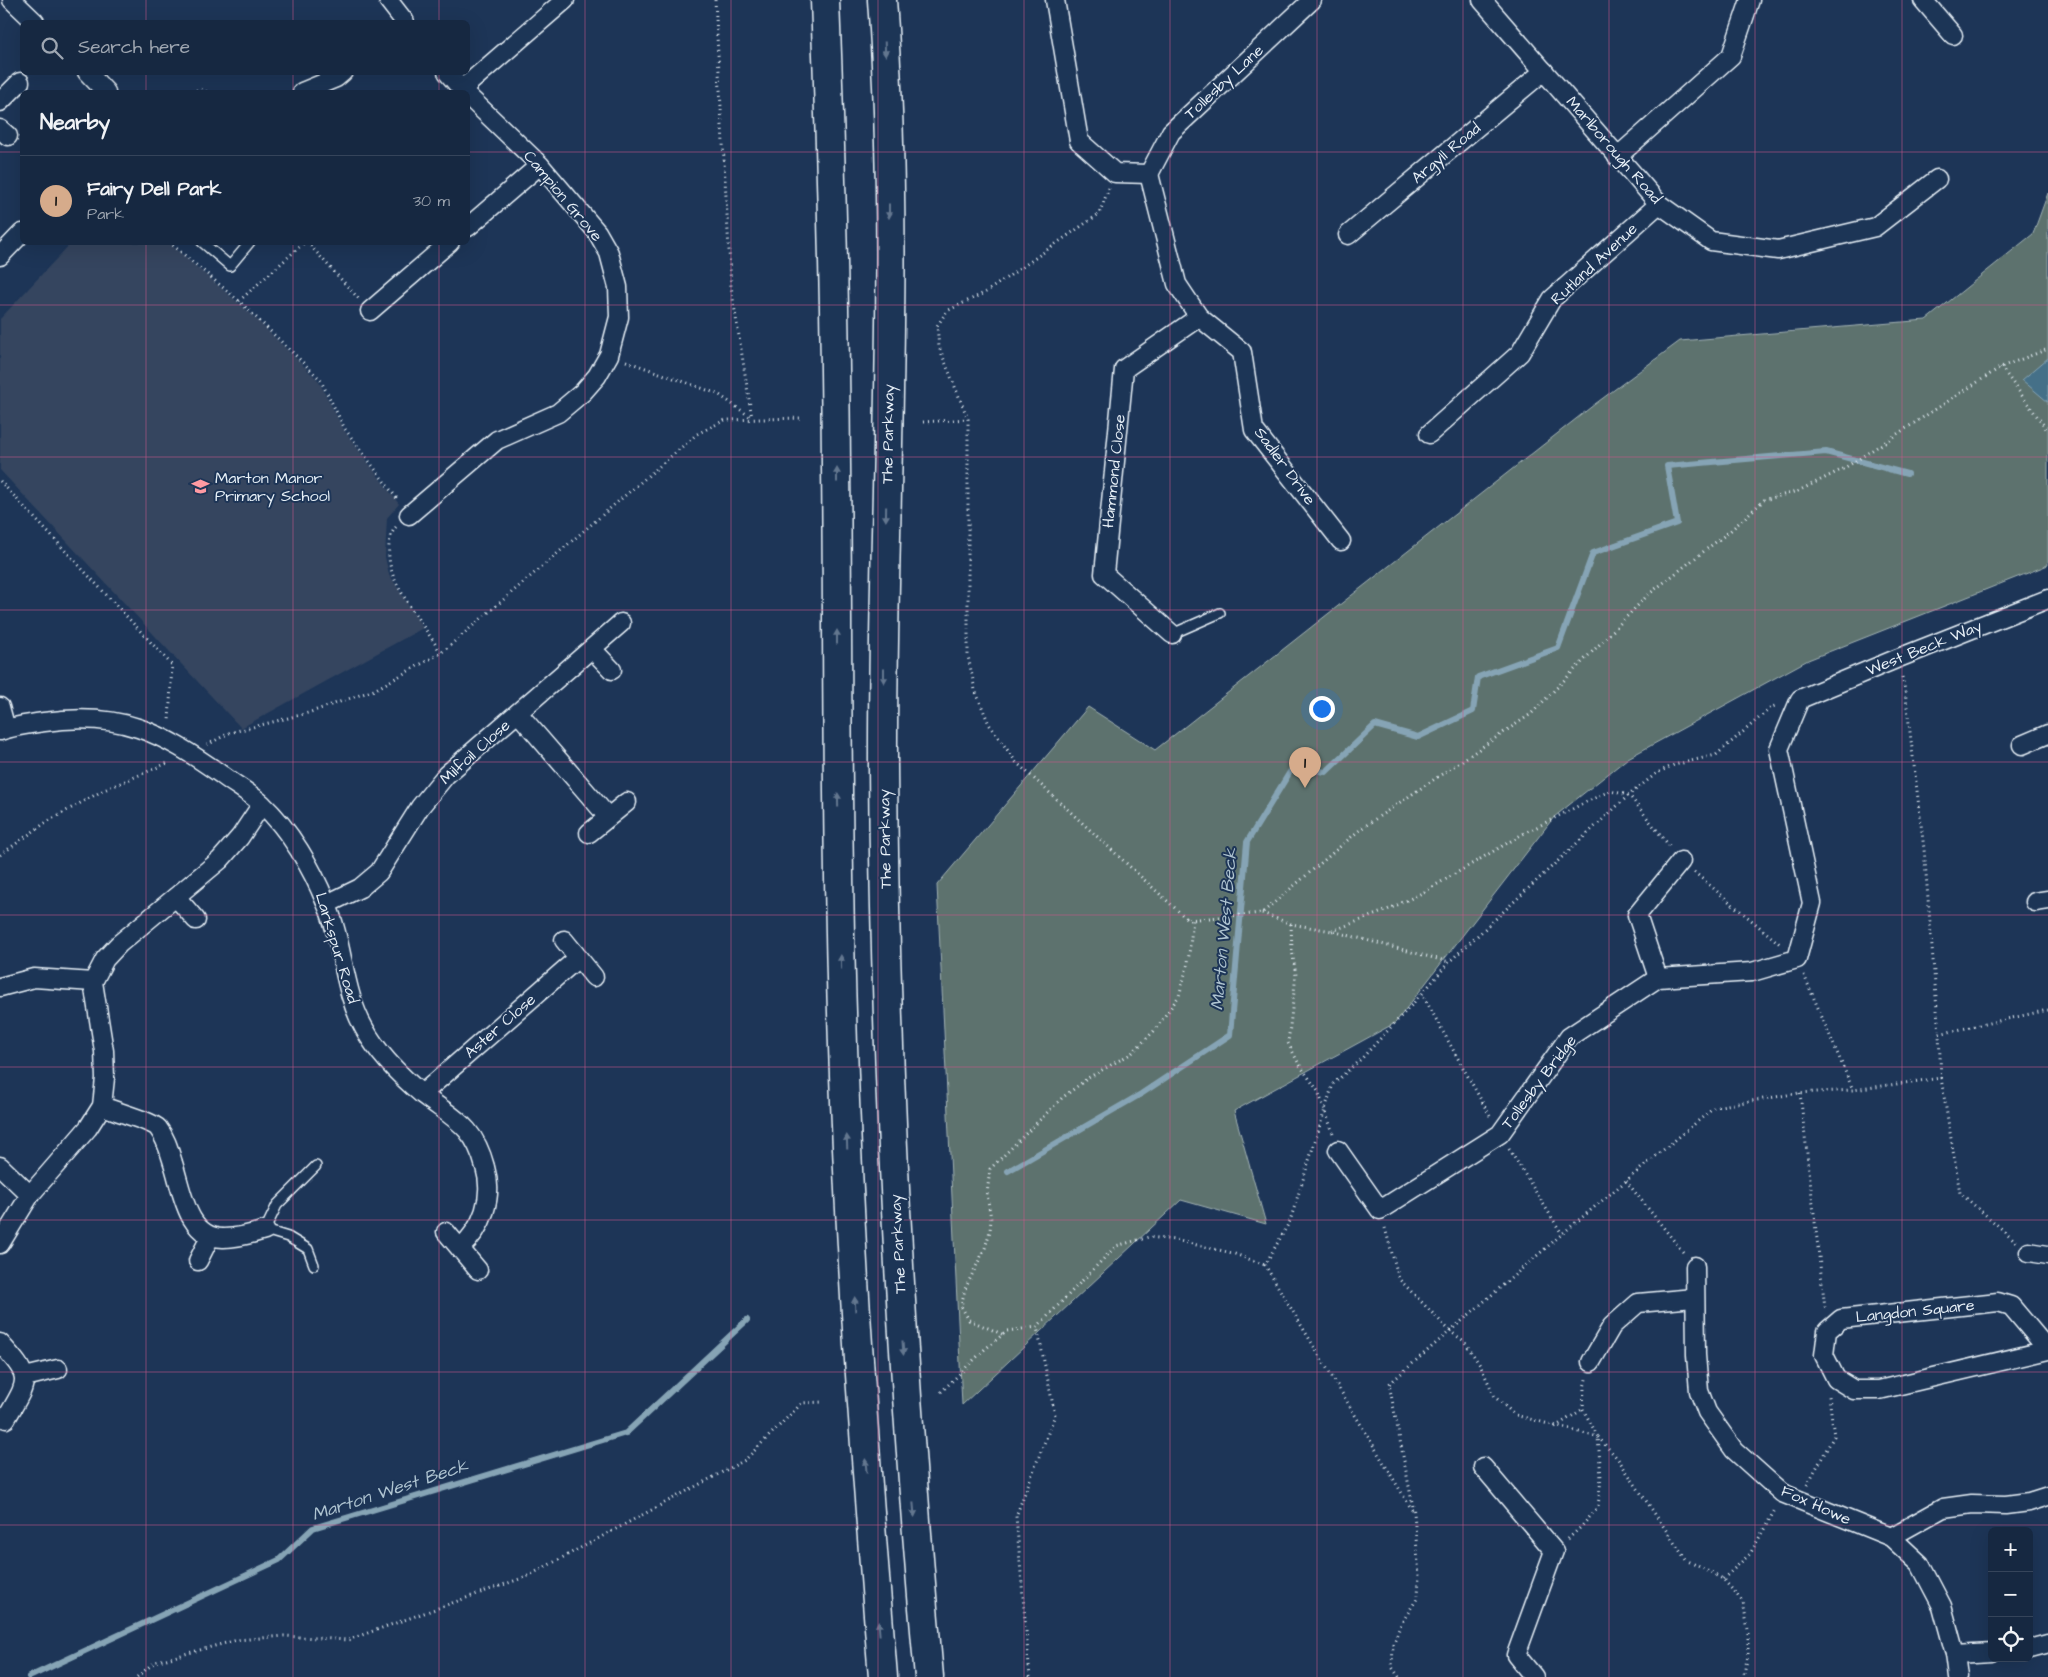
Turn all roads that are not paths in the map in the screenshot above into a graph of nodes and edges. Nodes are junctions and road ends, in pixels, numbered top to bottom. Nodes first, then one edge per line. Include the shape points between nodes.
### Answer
1 (12, 0) edge
2 (388, 0) edge
3 (565, 0) edge
4 (812, 0) edge
5 (826, 0) edge
6 (882, 0) edge
7 (1055, 0) edge
8 (1312, 0) edge
9 (1482, 0) edge
10 (1750, 0) edge
11 (1923, 0) edge
12 (33, 20) edge
13 (403, 20) edge
14 (1953, 35) dead end
15 (1544, 71) junction
16 (90, 75) edge
17 (340, 75) edge
18 (449, 75) edge
19 (20, 82) dead end
20 (104, 90) edge
21 (307, 90) edge
22 (462, 90) edge
23 (467, 90) edge
24 (470, 99) edge
25 (0, 102) edge
26 (830, 128) junction
27 (1617, 157) junction
28 (540, 165) junction
29 (1149, 174) junction
30 (1937, 179) dead end
31 (1659, 204) junction
32 (470, 226) edge
33 (20, 235) edge
34 (1348, 235) dead end
35 (206, 245) edge
36 (248, 245) edge
37 (447, 245) edge
38 (0, 256) edge
39 (370, 311) road end
40 (1199, 317) junction
41 (1429, 434) dead end
42 (409, 515) road end
43 (1341, 541) dead end
44 (2048, 600) edge
45 (1220, 613) dead end
46 (621, 623) dead end
47 (1172, 634) joint
48 (592, 648) junction
49 (612, 670) dead end
50 (0, 706) edge
51 (518, 713) junction
52 (3, 730) edge
53 (2048, 734) edge
54 (2022, 745) dead end
55 (627, 802) dead end
56 (262, 804) junction
57 (608, 817) junction
58 (589, 833) dead end
59 (1681, 861) road end
60 (176, 897) junction
61 (327, 904) junction
62 (196, 920) dead end
63 (564, 940) dead end
64 (578, 958) junction
65 (1797, 959) joint
66 (594, 976) dead end
67 (1658, 978) junction
68 (93, 982) junction
69 (0, 987) edge
70 (422, 1094) junction
71 (102, 1106) junction
72 (1338, 1150) road end
73 (0, 1166) edge
74 (316, 1166) dead end
75 (30, 1195) junction
76 (265, 1230) junction
77 (446, 1232) dead end
78 (210, 1237) junction
79 (0, 1244) edge
80 (460, 1248) junction
81 (2028, 1252) road end
82 (2048, 1255) edge
83 (198, 1261) dead end
84 (314, 1265) dead end
85 (1695, 1266) road end
86 (478, 1270) dead end
87 (1694, 1298) junction
88 (0, 1343) edge
89 (2048, 1350) edge
90 (1590, 1362) road end
91 (58, 1369) dead end
92 (24, 1377) junction
93 (6, 1419) dead end
94 (1483, 1467) dead end
95 (2048, 1496) edge
96 (1891, 1537) junction
97 (2048, 1644) edge
98 (2033, 1647) edge
99 (1988, 1652) edge
100 (1955, 1654) junction
101 (883, 1677) edge
102 (929, 1677) edge
103 (1534, 1677) edge
104 (1958, 1677) edge

1 - 12 street
2 - 13 street
3 - 23 street
4 - 26 highway
5 - 26 highway
6 -> 102 highway, The Parkway via 889,148 889,410 883,768 888,1014 898,1265 912,1494
7 - 29 street via 1079,141 1115,173
8 - 29 street, Tollesby Lane via 1171,132
9 - 15 street, Marlborough Road
10 - 27 street via 1731,56
11 - 14 street
15 - 27 street, Marlborough Road
15 - 34 street, Argyll Road
16 - 20 street
17 - 21 street
18 - 22 street, Campion Grove
19 - 25 street
24 - 28 street, Campion Grove
101 -> 26 highway via 861,1408 842,1011
27 - 31 street, Marlborough Road
28 - 32 street
28 - 42 street, Campion Grove via 598,232 609,254 618,287 619,317 609,355 588,387 558,413 497,440
29 - 40 street, Sadler Drive via 1177,284
30 - 31 street, Marlborough Road via 1875,227 1778,250 1711,241
31 - 41 street, Rutland Avenue via 1552,299 1520,353
33 - 38 street
35 - 36 lane via 230,266
37 - 39 street
40 - 43 street, Sadler Drive via 1242,352 1254,430
40 - 47 street, Hammond Close via 1124,369 1104,574
44 - 65 street, West Beck Way via 1800,699 1779,749 1812,903
45 - 47 lane
46 - 48 street, Milfoil Close
48 - 49 street
48 - 51 street, Milfoil Close
50 - 52 street
51 - 57 street
51 - 61 street, Milfoil Close via 446,775 420,806 380,872 360,888
52 - 56 street, Larkspur Road via 83,719 140,727 191,753
53 - 54 street
55 - 57 street
56 - 60 street via 220,860
56 - 61 street, Larkspur Road via 307,862
57 - 58 street
59 - 67 street via 1637,915
60 - 62 street
60 - 68 street via 119,944 105,959
61 - 70 street, Larkspur Road via 341,948 348,990 364,1027 387,1062
63 - 64 street
64 - 66 street
64 - 70 street, Aster Close
65 - 67 street, Tollesby Bridge via 1752,972
67 - 72 street, Tollesby Bridge via 1569,1037 1500,1134 1380,1210
68 - 69 street via 34,978
68 - 71 street via 104,1052
70 - 80 street, Larkspur Road via 471,1133 486,1170 486,1206 472,1238
71 - 75 street via 88,1128
71 - 78 street via 157,1126 166,1141 189,1215
73 - 75 street
74 - 76 lane via 277,1205
75 - 79 street
76 - 78 street via 238,1237
76 - 84 lane via 288,1237 308,1249
77 - 80 street
78 - 83 street
80 - 86 street
81 - 82 street
85 - 87 street, Fox Howe
87 - 90 street via 1638,1303 1612,1326
87 - 96 street, Fox Howe via 1699,1391 1707,1412 1734,1450 1790,1497
88 - 92 street via 21,1366
89 - 89 street, Langdon Square via 2011,1306 1998,1302 1841,1319 1828,1331 1824,1355 1836,1379 1854,1390 1879,1390
91 - 92 street
92 - 93 street via 23,1389
94 - 103 street via 1554,1551 1516,1655
95 - 96 street via 2006,1505 1972,1504 1943,1508
96 - 100 street, Fox Howe via 1920,1564 1942,1606
97 - 98 street
99 - 100 street
100 - 104 street, Fox Howe

